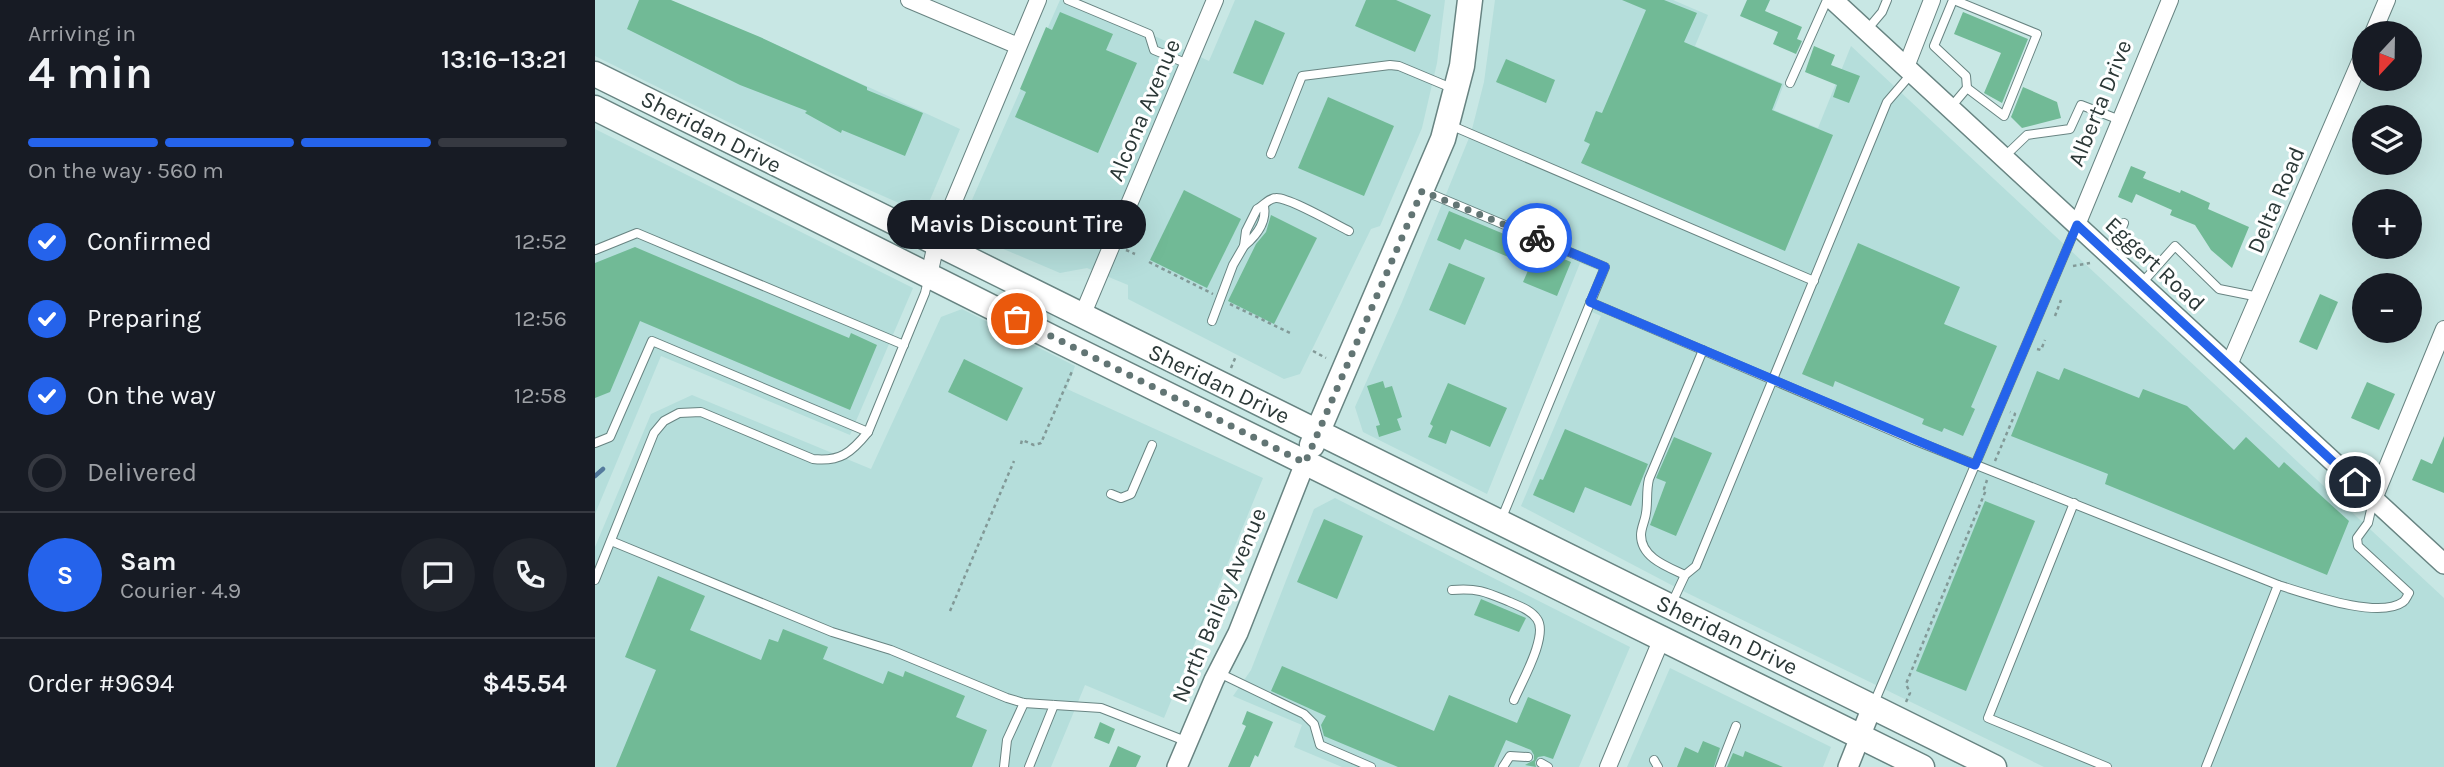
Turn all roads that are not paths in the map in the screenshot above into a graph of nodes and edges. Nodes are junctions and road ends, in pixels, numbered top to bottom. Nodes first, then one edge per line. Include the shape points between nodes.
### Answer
1 (909, 0) edge
2 (1038, 0) edge
3 (1068, 0) edge
4 (1215, 0) edge
5 (1470, 0) edge
6 (1826, 0) edge
7 (1833, 0) edge
8 (1887, 0) edge
9 (1932, 0) edge
10 (1953, 0) edge
11 (2170, 0) edge
12 (2387, 0) edge
13 (2378, 21) edge
14 (1923, 23) junction
15 (1866, 30) junction
16 (1940, 30) junction
17 (1018, 46) junction
18 (1188, 64) junction
19 (1909, 70) junction
20 (595, 74) edge
21 (2352, 80) edge
22 (1790, 83) dead end
23 (1967, 88) junction
24 (1457, 90) junction
25 (595, 108) edge
26 (1950, 108) junction
27 (2120, 120) junction
28 (1448, 124) junction
29 (1271, 155) dead end
30 (2004, 158) junction
31 (1422, 191) junction
32 (2125, 223) dead end
33 (2077, 225) junction
34 (1349, 230) dead end
35 (936, 244) junction
36 (595, 250) edge
37 (2098, 257) junction
38 (929, 275) junction
39 (1814, 281) junction
40 (2141, 284) junction
41 (2259, 297) junction
42 (1590, 302) junction
43 (1082, 316) junction
44 (1212, 321) dead end
45 (2442, 341) edge
46 (904, 345) junction
47 (1703, 351) junction
48 (2229, 365) junction
49 (1774, 381) junction
50 (868, 432) junction
51 (1317, 432) junction
52 (595, 443) edge
53 (1152, 445) dead end
54 (1305, 463) junction
55 (1975, 465) junction
56 (1111, 494) dead end
57 (2374, 499) junction
58 (2074, 503) junction
59 (1499, 523) junction
60 (611, 541) junction
61 (2444, 564) edge
62 (1685, 575) junction
63 (595, 580) edge
64 (2278, 584) junction
65 (1452, 590) dead end
66 (1670, 607) junction
67 (1662, 638) junction
68 (1218, 672) junction
69 (1514, 700) dead end
70 (1024, 702) junction
71 (1054, 705) junction
72 (1873, 707) junction
73 (1736, 726) dead end
74 (1862, 736) junction
75 (1188, 743) junction
76 (1528, 757) dead end
77 (1004, 767) edge
78 (1029, 767) edge
79 (1177, 767) edge
80 (1371, 767) edge
81 (1503, 767) edge
82 (1608, 767) edge
83 (1720, 767) edge
84 (1848, 767) edge
85 (1922, 767) edge
86 (1994, 767) edge
87 (2107, 767) edge
88 (2206, 767) edge

1 - 17 street
2 - 17 street
3 - 18 lane via 1149,34 1154,50
4 - 18 street, Alcona Avenue
5 - 24 main road
6 - 22 lane
7 - 15 street, Eggert Road
8 - 15 lane
9 - 14 street
10 - 16 lane
10 - 23 lane via 2037,34 2004,116
11 - 27 street, Alberta Drive
12 - 13 street
14 - 16 lane
14 - 19 street
15 - 19 street, Eggert Road
16 - 23 lane via 1934,46 1966,76
17 - 35 street
18 - 43 street, Alcona Avenue
19 - 26 street, Eggert Road
19 - 39 lane via 1887,102
20 - 35 main road, Sheridan Drive
21 - 41 street, Delta Road
23 - 26 lane
24 - 28 main road
24 - 29 lane via 1390,65 1302,76
25 - 38 main road, Sheridan Drive
26 - 30 street, Eggert Road
27 - 30 lane via 2081,105 2070,129 2027,135
27 - 33 street, Alberta Drive
28 - 31 main road
28 - 39 lane
30 - 33 street, Eggert Road
31 - 42 lane via 1605,267
31 - 51 main road
32 - 37 lane via 2117,240
33 - 37 street, Eggert Road
33 - 55 lane
34 - 44 lane via 1280,198 1268,200 1257,209 1246,231
35 - 38 street
35 - 43 main road, Sheridan Drive
36 - 46 lane via 637,233
37 - 40 street, Eggert Road
38 - 46 lane
38 - 54 main road, Sheridan Drive
39 - 49 lane
40 - 41 lane via 2175,246 2219,289
40 - 48 street, Eggert Road
41 - 48 street, Delta Road
42 - 47 lane
42 - 59 lane
43 - 51 main road, Sheridan Drive
45 - 57 street
46 - 50 lane
47 - 49 lane
47 - 62 lane via 1649,480 1640,540 1656,561
48 - 57 street, Eggert Road
49 - 55 lane
49 - 62 lane via 1696,566
50 - 52 lane via 652,341 610,437
50 - 60 lane via 844,456 828,461 813,459 701,412 679,412 654,433
51 - 54 main road
51 - 59 main road, Sheridan Drive
53 - 56 lane via 1131,494 1121,498
54 - 67 main road, Sheridan Drive
54 - 68 street, North Bailey Avenue
55 - 58 lane
55 - 72 lane
57 - 61 street, Eggert Road
57 - 64 lane via 2368,523 2357,538 2358,546 2409,593 2402,602 2360,608
58 - 64 lane
58 - 87 lane via 1988,718
59 - 66 main road, Sheridan Drive
60 - 63 lane
60 - 70 lane via 832,632
62 - 66 lane
64 - 88 lane
65 - 69 lane via 1481,590 1527,610 1539,621 1538,643
66 - 72 main road, Sheridan Drive
67 - 74 main road, Sheridan Drive
67 - 82 street
68 - 75 street, North Bailey Avenue
68 - 80 lane via 1304,714 1314,724 1320,745
70 - 71 lane
70 - 77 lane via 1007,740
71 - 75 lane via 1101,708
71 - 78 lane
72 - 74 street
72 - 86 main road, Sheridan Drive
73 - 83 lane
74 - 84 street
74 - 85 main road, Sheridan Drive
75 - 79 street, North Bailey Avenue
76 - 81 lane via 1510,756

